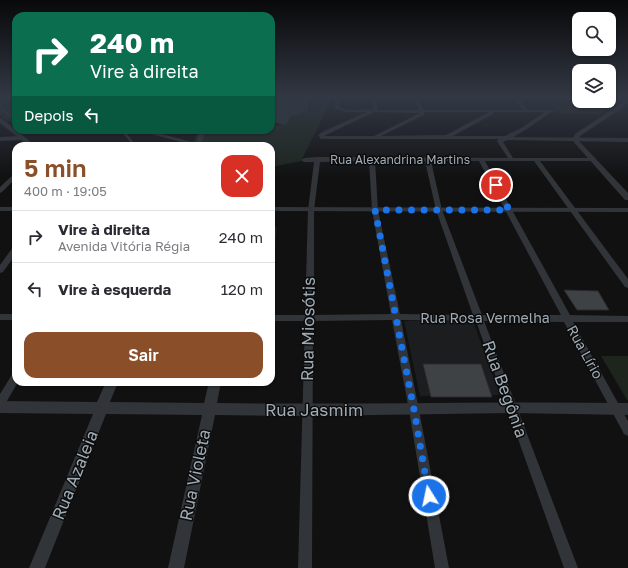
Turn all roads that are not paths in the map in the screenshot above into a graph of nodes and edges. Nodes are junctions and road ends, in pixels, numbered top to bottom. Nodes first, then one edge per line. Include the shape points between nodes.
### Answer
1 (344, 124) edge
2 (404, 124) edge
3 (471, 124) edge
4 (531, 124) edge
5 (595, 124) edge
6 (18, 134) edge
7 (125, 134) edge
8 (156, 134) edge
9 (160, 135) joint
10 (446, 137) junction
11 (0, 138) edge
12 (23, 138) junction
13 (374, 138) junction
14 (504, 139) junction
15 (575, 140) junction
16 (621, 140) junction
17 (628, 140) edge
18 (28, 142) edge
19 (132, 142) edge
20 (185, 142) edge
21 (628, 146) edge
22 (317, 159) junction
23 (593, 159) junction
24 (304, 160) dead end
25 (372, 160) junction
26 (428, 160) junction
27 (482, 160) junction
28 (512, 160) junction
29 (536, 160) junction
30 (12, 179) edge
31 (0, 191) edge
32 (628, 198) edge
33 (275, 208) edge
34 (0, 209) edge
35 (12, 209) edge
36 (311, 210) junction
37 (375, 210) junction
38 (439, 210) junction
39 (509, 210) junction
40 (628, 210) edge
41 (573, 211) junction
42 (12, 254) edge
43 (0, 270) edge
44 (628, 285) edge
45 (0, 317) edge
46 (12, 317) edge
47 (396, 317) junction
48 (480, 317) junction
49 (275, 318) edge
50 (308, 318) junction
51 (566, 318) junction
52 (628, 319) edge
53 (12, 383) edge
54 (110, 386) edge
55 (214, 386) edge
56 (0, 403) edge
57 (0, 407) edge
58 (511, 407) junction
59 (102, 408) junction
60 (622, 409) edge
61 (209, 410) junction
62 (307, 410) junction
63 (414, 410) junction
64 (628, 431) edge
65 (37, 568) edge
66 (176, 568) edge
67 (305, 568) edge
68 (442, 568) edge
69 (571, 568) edge

1 - 13 street via 322,133 321,136
2 - 13 street
3 - 10 street
4 - 14 street
5 - 15 street via 577,135
6 - 12 street
7 - 19 lane
8 - 9 street
9 - 20 street
10 - 13 street
10 - 14 street
11 - 12 street
12 - 18 street
14 - 15 street
14 - 28 street via 500,141
15 - 16 street
15 - 23 street
16 - 17 street
16 - 21 street
22 - 24 street, Rua Alexandrina Martins
22 - 25 street, Rua Alexandrina Martins
22 - 36 street, Rua Miosótis
23 - 29 street, Rua Alexandrina Martins
23 - 32 street
25 - 26 street, Rua Alexandrina Martins
25 - 37 street
26 - 27 street, Rua Alexandrina Martins
26 - 38 street, Rua Begônia
27 - 28 street, Rua Alexandrina Martins
27 - 39 street, Rua Lírio
28 - 29 street, Rua Alexandrina Martins
29 - 41 street
30 - 31 street
33 - 36 street
34 - 35 street
36 - 37 street
36 - 50 street, Rua Miosótis
37 - 38 street
37 - 47 street
38 - 39 street
38 - 48 street, Rua Begônia
39 - 41 street
39 - 51 street, Rua Lírio
40 - 41 street
41 - 44 street
42 - 43 street
45 - 46 street
47 - 48 street, Rua Rosa Vermelha
47 - 50 street, Rua Rosa Vermelha
47 - 63 street
48 - 51 street, Rua Rosa Vermelha
48 - 58 street, Rua Begônia
49 - 50 street, Rua Rosa Vermelha
50 - 62 street, Rua Miosótis
51 - 52 street, Rua Rosa Vermelha
51 - 60 street, Rua Lírio
53 - 56 street
54 - 59 street, Rua Azaleia
55 - 61 street, Rua Violeta
57 - 59 street, Rua Jasmim
58 - 60 street, Rua Jasmim
58 - 63 street, Rua Jasmim
58 - 69 street, Rua Begônia
59 - 61 street, Rua Jasmim
59 - 65 street, Rua Azaleia
60 - 64 street, Rua Lírio
61 - 62 street, Rua Jasmim
61 - 66 street, Rua Violeta
62 - 63 street, Rua Jasmim
62 - 67 street, Rua Miosótis
63 - 68 street

